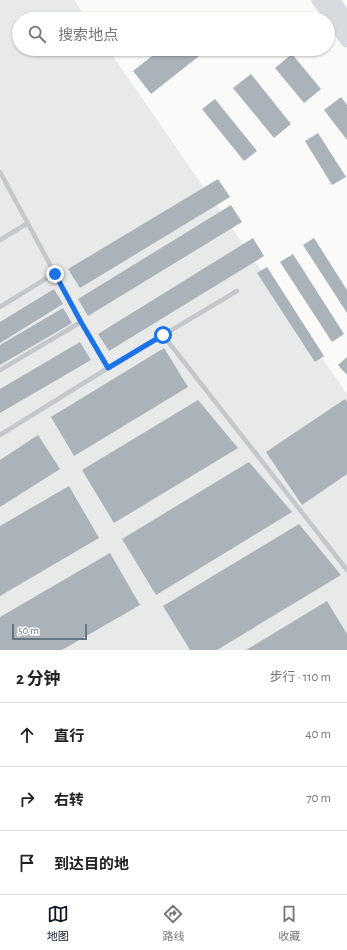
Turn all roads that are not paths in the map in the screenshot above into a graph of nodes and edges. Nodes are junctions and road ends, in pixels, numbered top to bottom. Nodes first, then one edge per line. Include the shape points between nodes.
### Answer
1 (318, 0) edge
2 (331, 0) edge
3 (326, 12) edge
4 (347, 23) edge
5 (335, 24) edge
6 (347, 41) edge
7 (0, 173) edge
8 (28, 224) junction
9 (0, 240) edge
10 (55, 274) junction
11 (237, 291) dead end
12 (0, 306) edge
13 (81, 322) junction
14 (163, 335) junction
15 (108, 368) junction
16 (0, 370) edge
17 (0, 435) edge
18 (347, 570) edge

1 - 3 main road
2 - 4 highway
5 - 6 main road
7 - 8 lane
8 - 9 lane
8 - 10 lane
10 - 12 lane
10 - 13 lane
11 - 14 lane
13 - 15 lane
13 - 16 lane
14 - 15 lane
14 - 18 lane
15 - 17 lane

